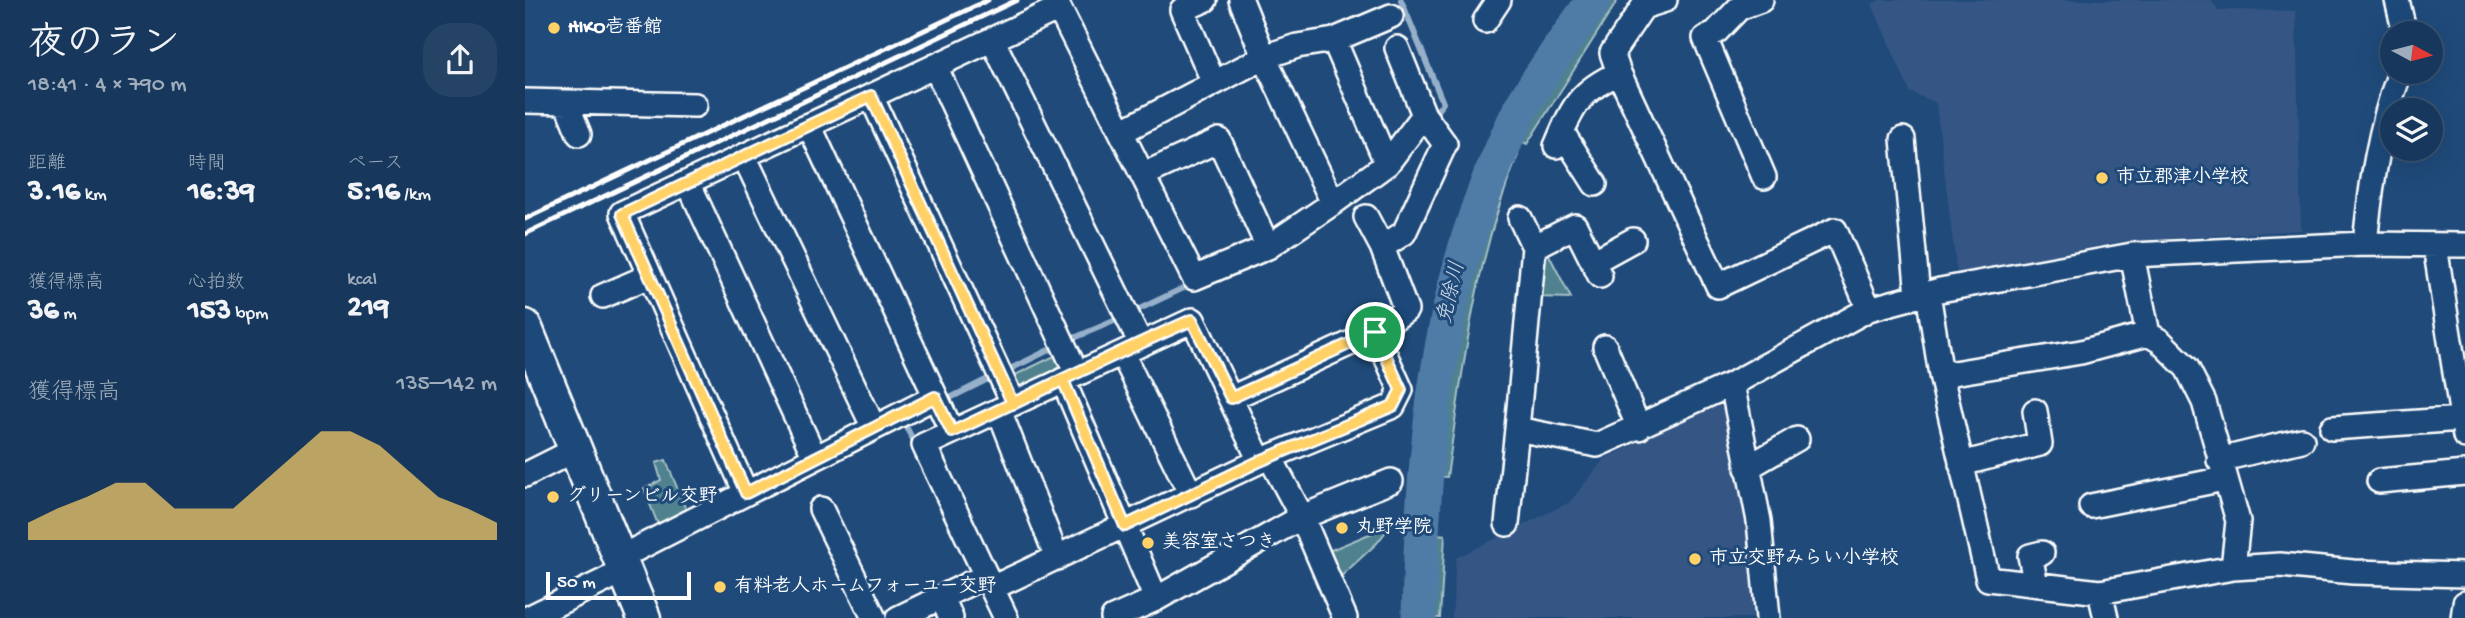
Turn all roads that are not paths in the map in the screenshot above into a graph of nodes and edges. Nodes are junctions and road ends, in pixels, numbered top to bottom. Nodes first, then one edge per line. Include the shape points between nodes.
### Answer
1 (1205, 0) edge
2 (1241, 0) edge
3 (1499, 0) edge
4 (1761, 0) edge
5 (2397, 0) edge
6 (1179, 5) edge
7 (1664, 6) edge
8 (1391, 16) dead end
9 (1485, 21) dead end
10 (2402, 21) edge
11 (992, 39) junction
12 (1334, 40) junction
13 (1397, 48) dead end
14 (1264, 57) junction
15 (935, 66) junction
16 (1619, 72) junction
17 (1214, 83) junction
18 (2396, 84) edge
19 (871, 96) junction
20 (525, 101) edge
21 (566, 102) junction
22 (695, 105) dead end
23 (1429, 122) junction
24 (809, 125) junction
25 (1121, 132) junction
26 (579, 134) dead end
27 (1903, 139) dead end
28 (744, 156) junction
29 (1387, 164) junction
30 (1143, 175) junction
31 (1764, 177) dead end
32 (688, 182) junction
33 (1595, 184) dead end
34 (1333, 203) junction
35 (1366, 217) dead end
36 (1520, 218) dead end
37 (1633, 240) dead end
38 (2364, 244) junction
39 (2465, 245) edge
40 (2435, 246) junction
41 (1268, 247) junction
42 (1382, 247) junction
43 (1534, 247) junction
44 (2132, 255) junction
45 (649, 276) junction
46 (1923, 294) junction
47 (603, 296) dead end
48 (1869, 309) junction
49 (526, 330) edge
50 (1375, 332) junction
51 (1130, 333) junction
52 (2148, 334) junction
53 (1605, 347) dead end
54 (1941, 375) junction
55 (2461, 376) edge
56 (1070, 377) junction
57 (1732, 384) junction
58 (1231, 398) junction
59 (1006, 407) junction
60 (942, 411) junction
61 (2035, 411) dead end
62 (874, 428) junction
63 (1639, 428) junction
64 (2332, 428) dead end
65 (2464, 428) edge
66 (1517, 429) junction
67 (1797, 439) dead end
68 (2302, 440) dead end
69 (575, 450) junction
70 (815, 458) junction
71 (1265, 459) junction
72 (1961, 464) junction
73 (1747, 468) junction
74 (2221, 469) junction
75 (2465, 473) edge
76 (525, 475) edge
77 (1391, 481) dead end
78 (2379, 481) dead end
79 (746, 493) junction
80 (1191, 495) junction
81 (2101, 499) dead end
82 (821, 509) dead end
83 (1302, 517) junction
84 (1507, 524) dead end
85 (1125, 526) junction
86 (2042, 553) dead end
87 (1057, 558) junction
88 (621, 564) junction
89 (2233, 569) junction
90 (2465, 575) edge
91 (982, 581) junction
92 (2036, 584) junction
93 (2100, 592) junction
94 (942, 597) junction
95 (1156, 599) junction
96 (2465, 603) edge
97 (528, 618) edge
98 (644, 618) edge
99 (874, 618) edge
100 (898, 618) edge
101 (951, 618) edge
102 (1006, 618) edge
103 (1114, 618) edge
104 (1345, 618) edge
105 (1767, 618) edge
106 (2106, 618) edge
107 (2463, 618) edge

1 - 6 street
2 - 14 street
3 - 9 street
4 - 31 street via 1739,8 1716,32 1699,40 1726,106
5 - 10 street
6 - 17 street
7 - 16 street via 1643,7 1612,53
8 - 12 street
11 - 15 street
11 - 25 street via 1059,8
11 - 51 street
12 - 14 street
12 - 29 street
13 - 23 street
14 - 17 street
14 - 34 street
15 - 19 street
15 - 56 street via 1063,341
16 - 33 street via 1593,85 1578,101 1559,139
16 - 48 street via 1650,155 1717,286 1768,252 1833,222
17 - 25 street
18 - 38 street via 2383,118
19 - 24 street
19 - 59 street via 999,374
20 - 21 street
21 - 22 street
21 - 26 street
23 - 29 street
23 - 42 street via 1445,144 1404,233
24 - 28 street
24 - 60 street
25 - 30 street
27 - 46 street via 1900,198
28 - 32 street
28 - 62 street
29 - 34 street
30 - 41 street via 1194,278
30 - 41 street via 1219,140
32 - 45 street via 622,214
32 - 70 street
34 - 41 street
35 - 42 street
36 - 43 street
37 - 43 street via 1596,269 1575,226
38 - 40 street
38 - 44 street
39 - 40 street
40 - 55 street
42 - 50 street via 1406,310
43 - 66 street via 1530,356
44 - 46 street
44 - 52 street
45 - 47 street
45 - 79 street
46 - 48 street
46 - 54 street
48 - 57 street
49 - 69 street
50 - 58 street
50 - 71 street via 1401,390 1393,406
51 - 56 street
51 - 58 street via 1192,320
51 - 80 street
52 - 54 street via 2081,352
52 - 74 street via 2187,368 2204,402
53 - 63 street
54 - 72 street
55 - 65 street
56 - 59 street
56 - 85 street
57 - 63 street
57 - 73 street
58 - 71 street
59 - 60 street
59 - 87 street
60 - 62 street
60 - 91 street via 924,445
61 - 72 street via 2040,444
62 - 70 street
63 - 66 street via 1597,445
64 - 65 street
66 - 84 street
67 - 73 street
68 - 74 street
69 - 76 street
69 - 88 street
70 - 79 street
71 - 80 street
71 - 83 street
72 - 92 street via 1988,579
73 - 105 street via 1759,522
74 - 81 street
74 - 89 street via 2238,521
75 - 78 street
77 - 83 street
79 - 88 street
80 - 85 street
82 - 99 street
83 - 95 street
83 - 104 street
85 - 87 street
85 - 95 street
86 - 92 street via 2030,556
87 - 91 street
88 - 97 street
88 - 98 street
89 - 90 street via 2280,565 2381,579
89 - 93 street
91 - 94 street
91 - 102 street
92 - 93 street
93 - 106 street
94 - 100 street
94 - 101 street
95 - 103 street
96 - 107 street

